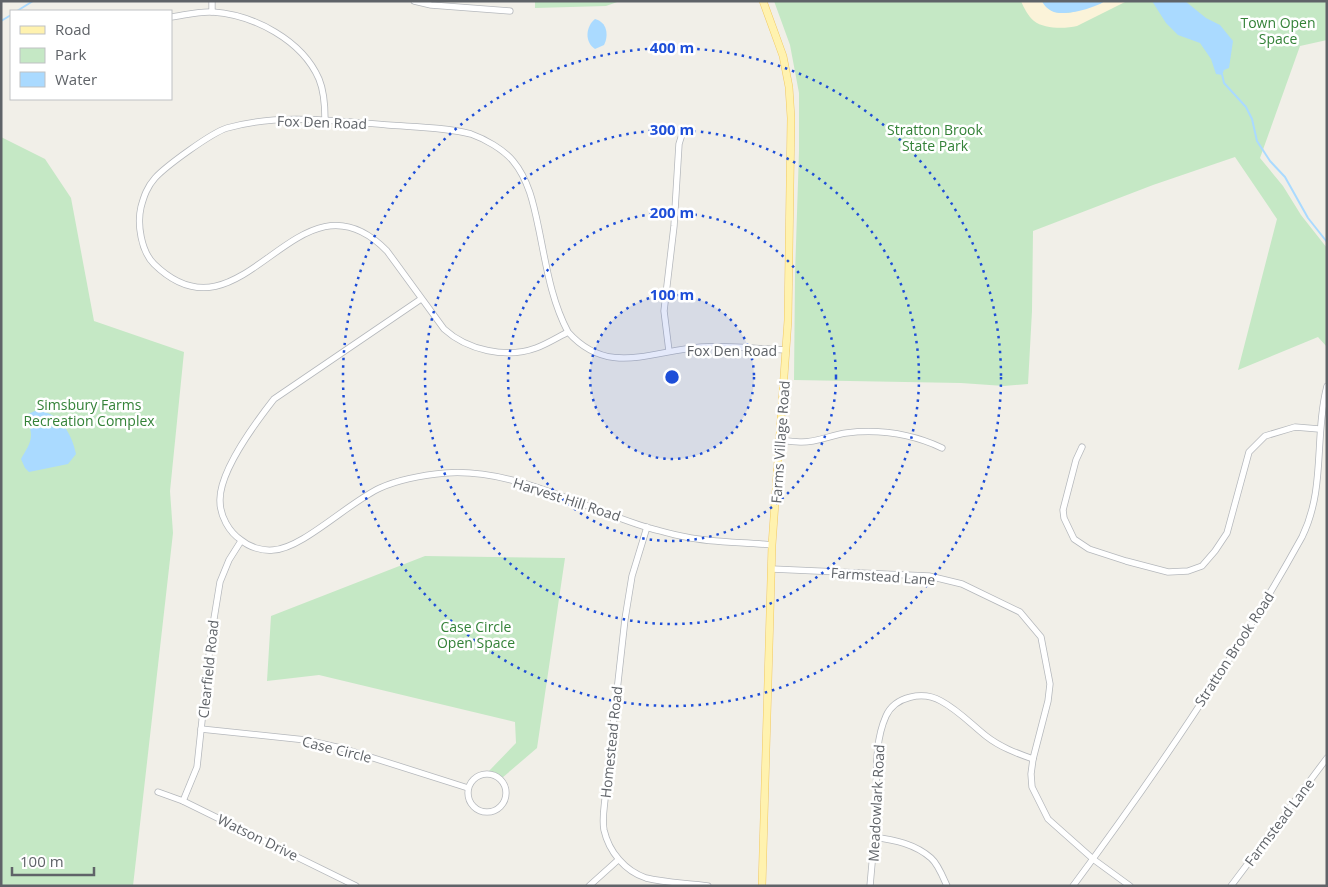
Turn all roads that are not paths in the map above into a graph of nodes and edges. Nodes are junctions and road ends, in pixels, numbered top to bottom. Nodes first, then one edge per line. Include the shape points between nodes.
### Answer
1 (212, 1) edge
2 (414, 1) edge
3 (763, 1) edge
4 (510, 11) dead end
5 (212, 12) junction
6 (172, 17) edge
7 (325, 120) junction
8 (683, 131) dead end
9 (421, 299) junction
10 (568, 332) junction
11 (669, 350) junction
12 (786, 350) junction
13 (1327, 386) edge
14 (1319, 429) junction
15 (780, 440) junction
16 (1082, 447) dead end
17 (942, 448) dead end
18 (647, 527) junction
19 (242, 541) junction
20 (772, 545) junction
21 (772, 569) junction
22 (202, 728) junction
23 (1327, 758) edge
24 (1033, 759) junction
25 (468, 788) junction
26 (158, 792) dead end
27 (183, 801) junction
28 (874, 837) junction
29 (1093, 859) junction
30 (618, 860) junction
31 (356, 886) edge
32 (589, 886) edge
33 (708, 886) edge
34 (762, 886) edge
35 (870, 886) edge
36 (947, 886) edge
37 (1074, 886) edge
38 (1130, 886) edge
39 (1231, 886) edge

1 - 5 street
2 - 4 street
3 - 12 main road, Farms Village Road via 783,56 789,87
5 - 6 street
5 - 7 street via 238,16 272,30 292,44 319,79
7 - 9 street, Fox Den Road via 268,120 224,129 169,166 145,192 138,217 148,256 175,280 204,288 237,279 305,233 328,226 353,228 382,246
7 - 10 street, Fox Den Road via 433,128 468,134 483,138 513,160 530,191 554,302
8 - 11 street via 664,310
9 - 10 street, Fox Den Road via 452,337 493,352 537,348
9 - 19 street, Harvest Hill Road via 274,399 264,412 241,444 222,486 222,513 227,525
10 - 11 street, Fox Den Road via 582,345 616,359
11 - 12 street, Fox Den Road via 703,346
12 - 15 main road, Farms Village Road
13 - 14 street, Stratton Brook Road
14 - 16 street via 1295,427 1265,436 1249,452 1227,533 1202,566 1188,571 1168,572 1126,561 1074,539 1063,510
14 - 29 street, Stratton Brook Road via 1316,499 1302,537 1234,652
15 - 17 street via 801,442 872,431 899,434
15 - 20 main road, Farms Village Road
18 - 19 street, Harvest Hill Road via 540,488 481,474 448,473 422,476 380,488 286,547 264,550
18 - 20 street, Harvest Hill Road via 700,539
18 - 30 street, Homestead Road via 632,576 625,619 603,820 609,844
19 - 22 street, Clearfield Road via 220,582
20 - 21 main road, Farms Village Road
21 - 24 street, Farmstead Lane via 929,576 962,584 1020,612 1040,637 1050,684
21 - 34 main road, Farms Village Road
22 - 25 street, Case Circle via 315,742
22 - 27 street, Clearfield Road via 197,768
23 - 39 street, Farmstead Lane
24 - 28 street, Meadowlark Road via 987,738 941,700 927,695 913,696 894,706 886,715 878,743
24 - 29 street, Farmstead Lane via 1032,787 1048,819
25 - 25 street via 469,801 484,812 497,810 505,799 506,786 492,774 475,778
26 - 27 street, Watson Drive
27 - 31 street, Watson Drive
28 - 35 street, Meadowlark Road
28 - 36 street via 912,846 932,859
29 - 37 street, Stratton Brook Road
29 - 38 street, Farmstead Lane
30 - 32 street
30 - 33 street, Homestead Road via 646,878

